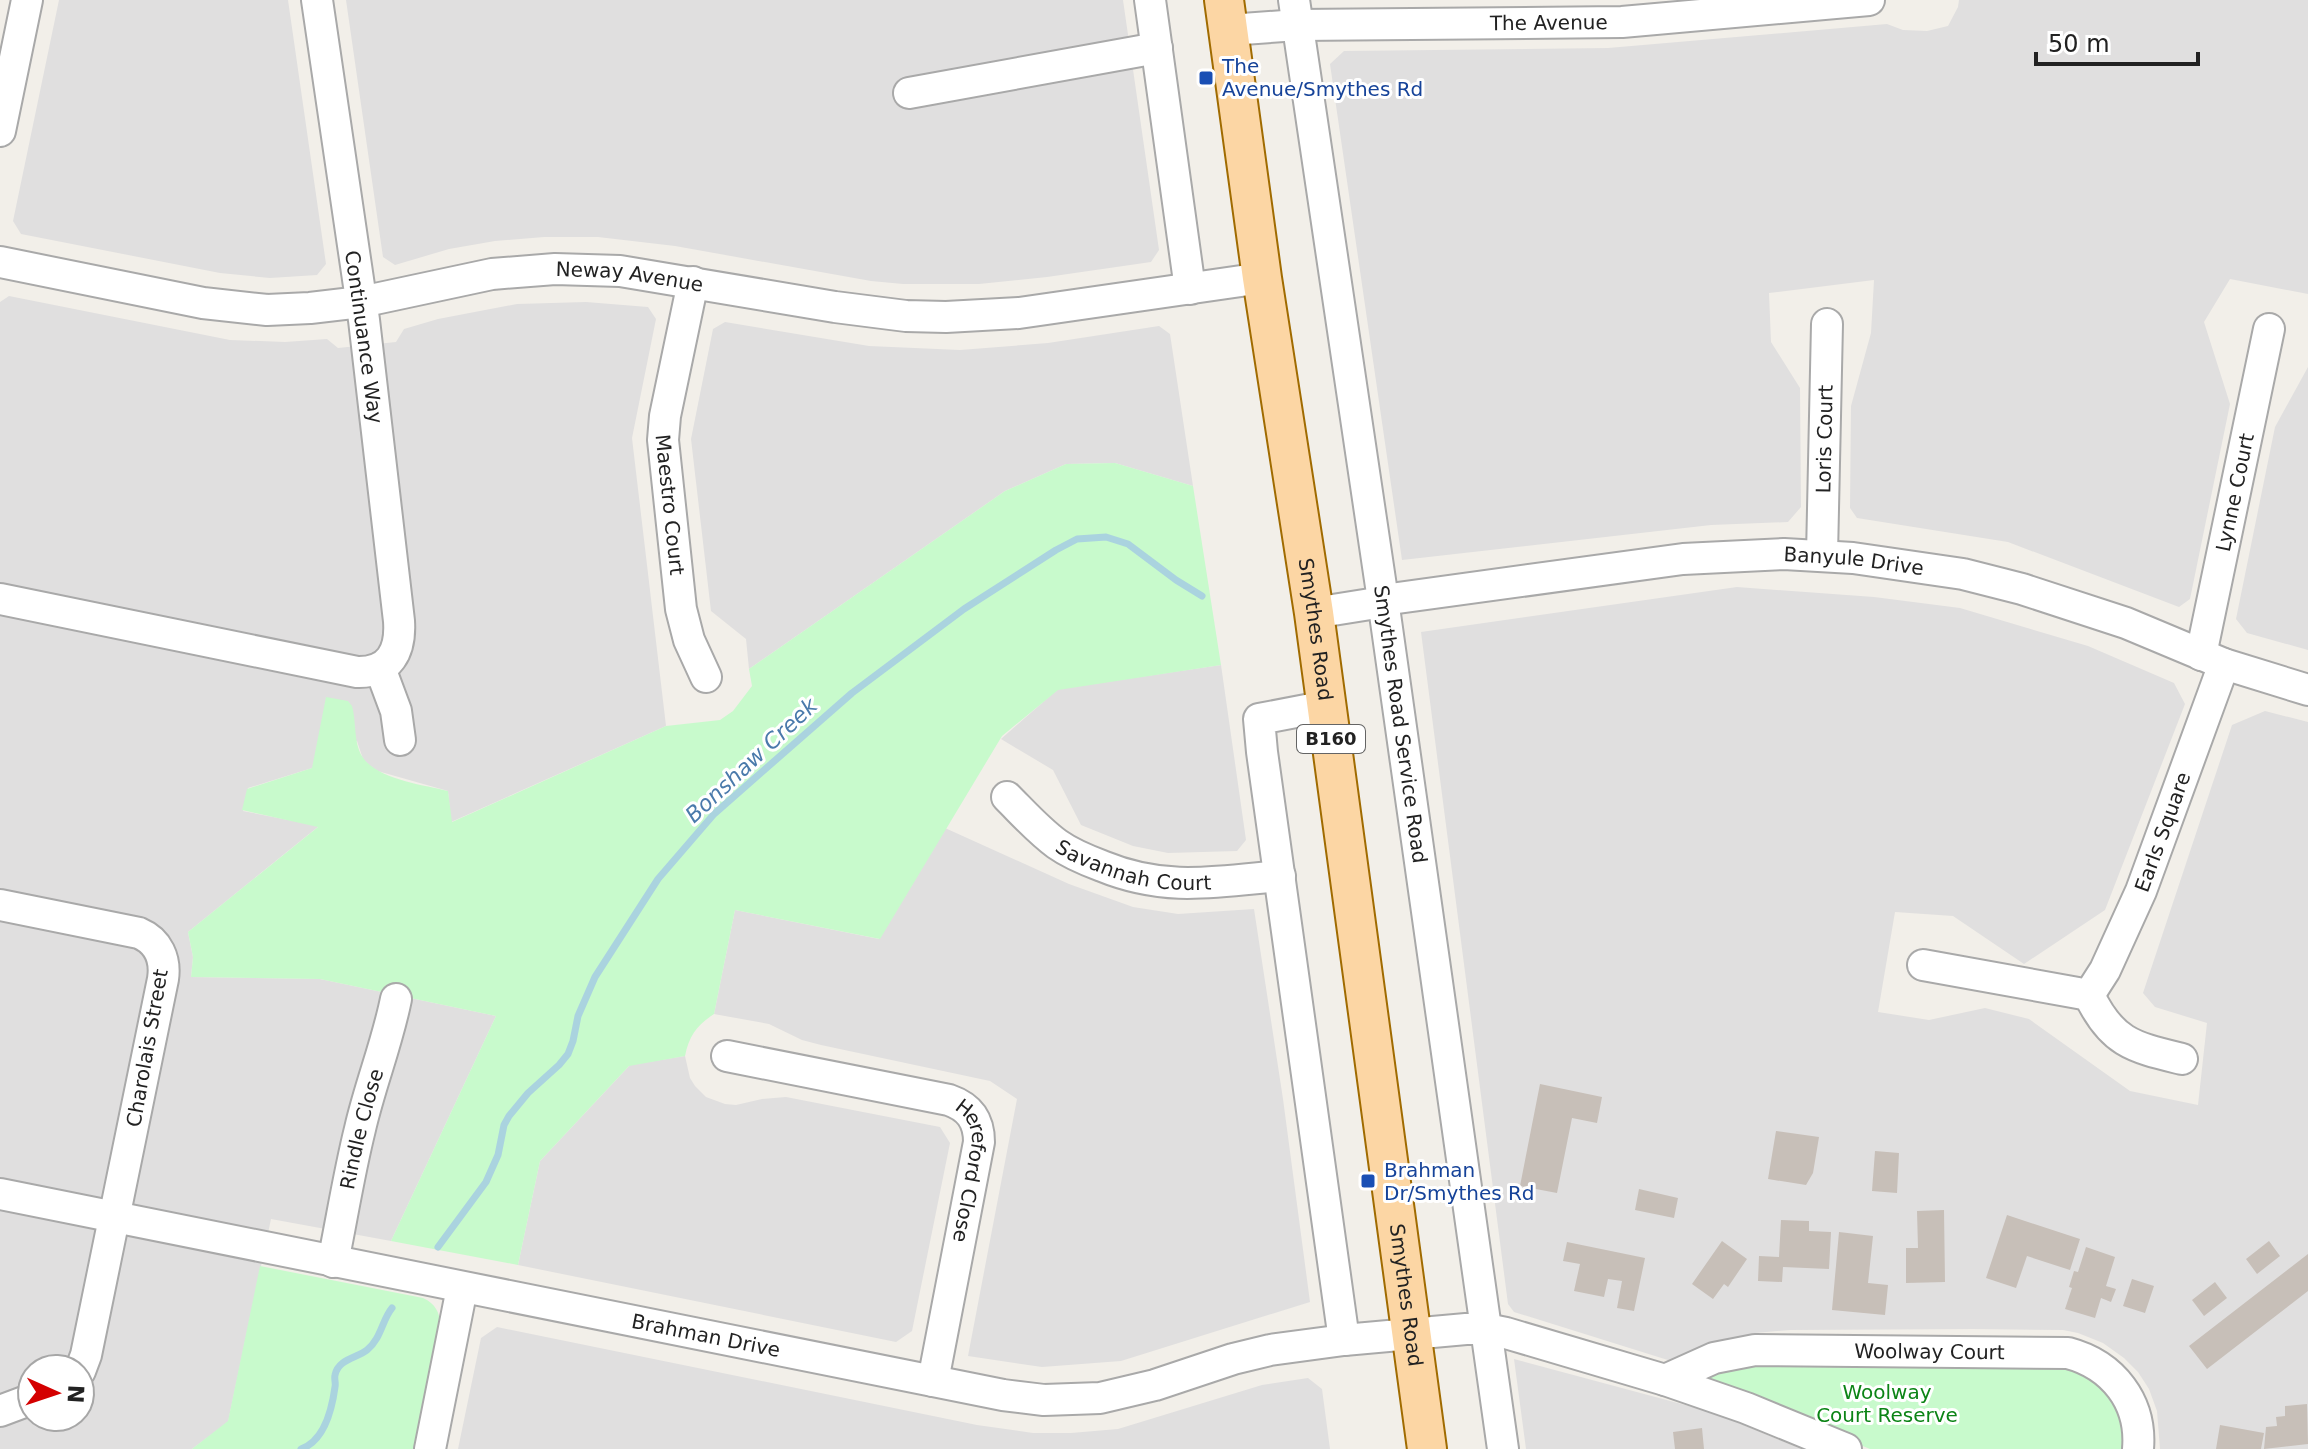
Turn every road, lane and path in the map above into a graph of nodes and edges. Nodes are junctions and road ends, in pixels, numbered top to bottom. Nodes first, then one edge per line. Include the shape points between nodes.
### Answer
1 (27, 0) edge
2 (317, 0) edge
3 (1150, 0) edge
4 (1869, 0) edge
5 (1296, 12) edge
6 (1227, 15) edge
7 (1157, 48) junction
8 (909, 93) dead end
9 (0, 131) edge
10 (0, 262) edge
11 (1262, 278) junction
12 (693, 282) junction
13 (1190, 289) junction
14 (361, 302) junction
15 (1827, 324) dead end
16 (2269, 329) dead end
17 (1822, 555) junction
18 (0, 599) edge
19 (1383, 601) junction
20 (1314, 613) junction
21 (2212, 660) junction
22 (380, 668) junction
23 (706, 677) dead end
24 (2308, 690) edge
25 (1327, 706) junction
26 (400, 740) dead end
27 (1007, 797) dead end
28 (1280, 876) junction
29 (0, 905) edge
30 (1923, 965) dead end
31 (2089, 995) junction
32 (396, 999) dead end
33 (727, 1056) dead end
34 (2182, 1059) dead end
35 (0, 1194) edge
36 (114, 1217) junction
37 (333, 1262) junction
38 (462, 1288) junction
39 (1486, 1329) junction
40 (1412, 1334) junction
41 (1344, 1340) junction
42 (86, 1353) edge
43 (1665, 1380) junction
44 (933, 1381) junction
45 (430, 1449) edge
46 (1427, 1449) edge
47 (1503, 1449) edge
48 (1846, 1449) edge
49 (2138, 1449) edge

1 - 9 street
2 - 14 street, Continuance Way
3 - 7 street
4 - 5 street, The Avenue via 1610,22
5 - 6 street, The Avenue
5 - 19 street, Smythes Road Service Road
6 - 11 main road, Smythes Road / B160
7 - 8 street
7 - 13 street
10 - 14 street, Neway Avenue via 226,307 287,310
11 - 13 street, Neway Avenue
11 - 20 main road, Smythes Road / B160
12 - 13 street, Neway Avenue via 874,313 946,317 1019,313
12 - 14 street, Neway Avenue via 587,269 523,270
12 - 23 street, Maestro Court via 663,440 681,609
14 - 22 street, Continuance Way via 400,633 394,654
15 - 17 street, Loris Court
16 - 21 street, Lynne Court
17 - 19 street, Banyule Drive via 1683,559
17 - 21 street, Banyule Drive via 1997,582 2114,618
18 - 22 street via 352,671
19 - 20 street, Banyule Drive
19 - 39 street, Smythes Road Service Road
20 - 25 main road, Smythes Road / B160
21 - 24 street, Banyule Drive
21 - 31 street, Earls Square via 2141,891
22 - 26 street
25 - 28 street via 1259,719
25 - 40 main road, Smythes Road / B160
27 - 28 street, Savannah Court via 1065,849 1124,874 1186,884
28 - 41 street
29 - 36 street, Charolais Street via 139,933 161,956 163,979
30 - 31 street
31 - 34 street via 2100,1016 2132,1046
32 - 37 street, Rindle Close via 360,1128
33 - 44 street, Hereford Close via 949,1100 963,1105 974,1118 978,1152
35 - 36 street, Brahman Drive
36 - 37 street, Brahman Drive
36 - 42 street, Charolais Street
37 - 38 street, Brahman Drive
38 - 44 street, Brahman Drive
38 - 45 street
39 - 40 street
39 - 43 street
39 - 47 street, Smythes Road Service Road
40 - 41 street, Brahman Drive
40 - 46 main road, Smythes Road / B160
41 - 44 street, Brahman Drive via 1253,1354 1100,1398 1044,1400
43 - 48 street
43 - 49 street, Woolway Court via 1714,1358 1755,1350 2059,1352 2089,1360 2117,1381 2136,1417

